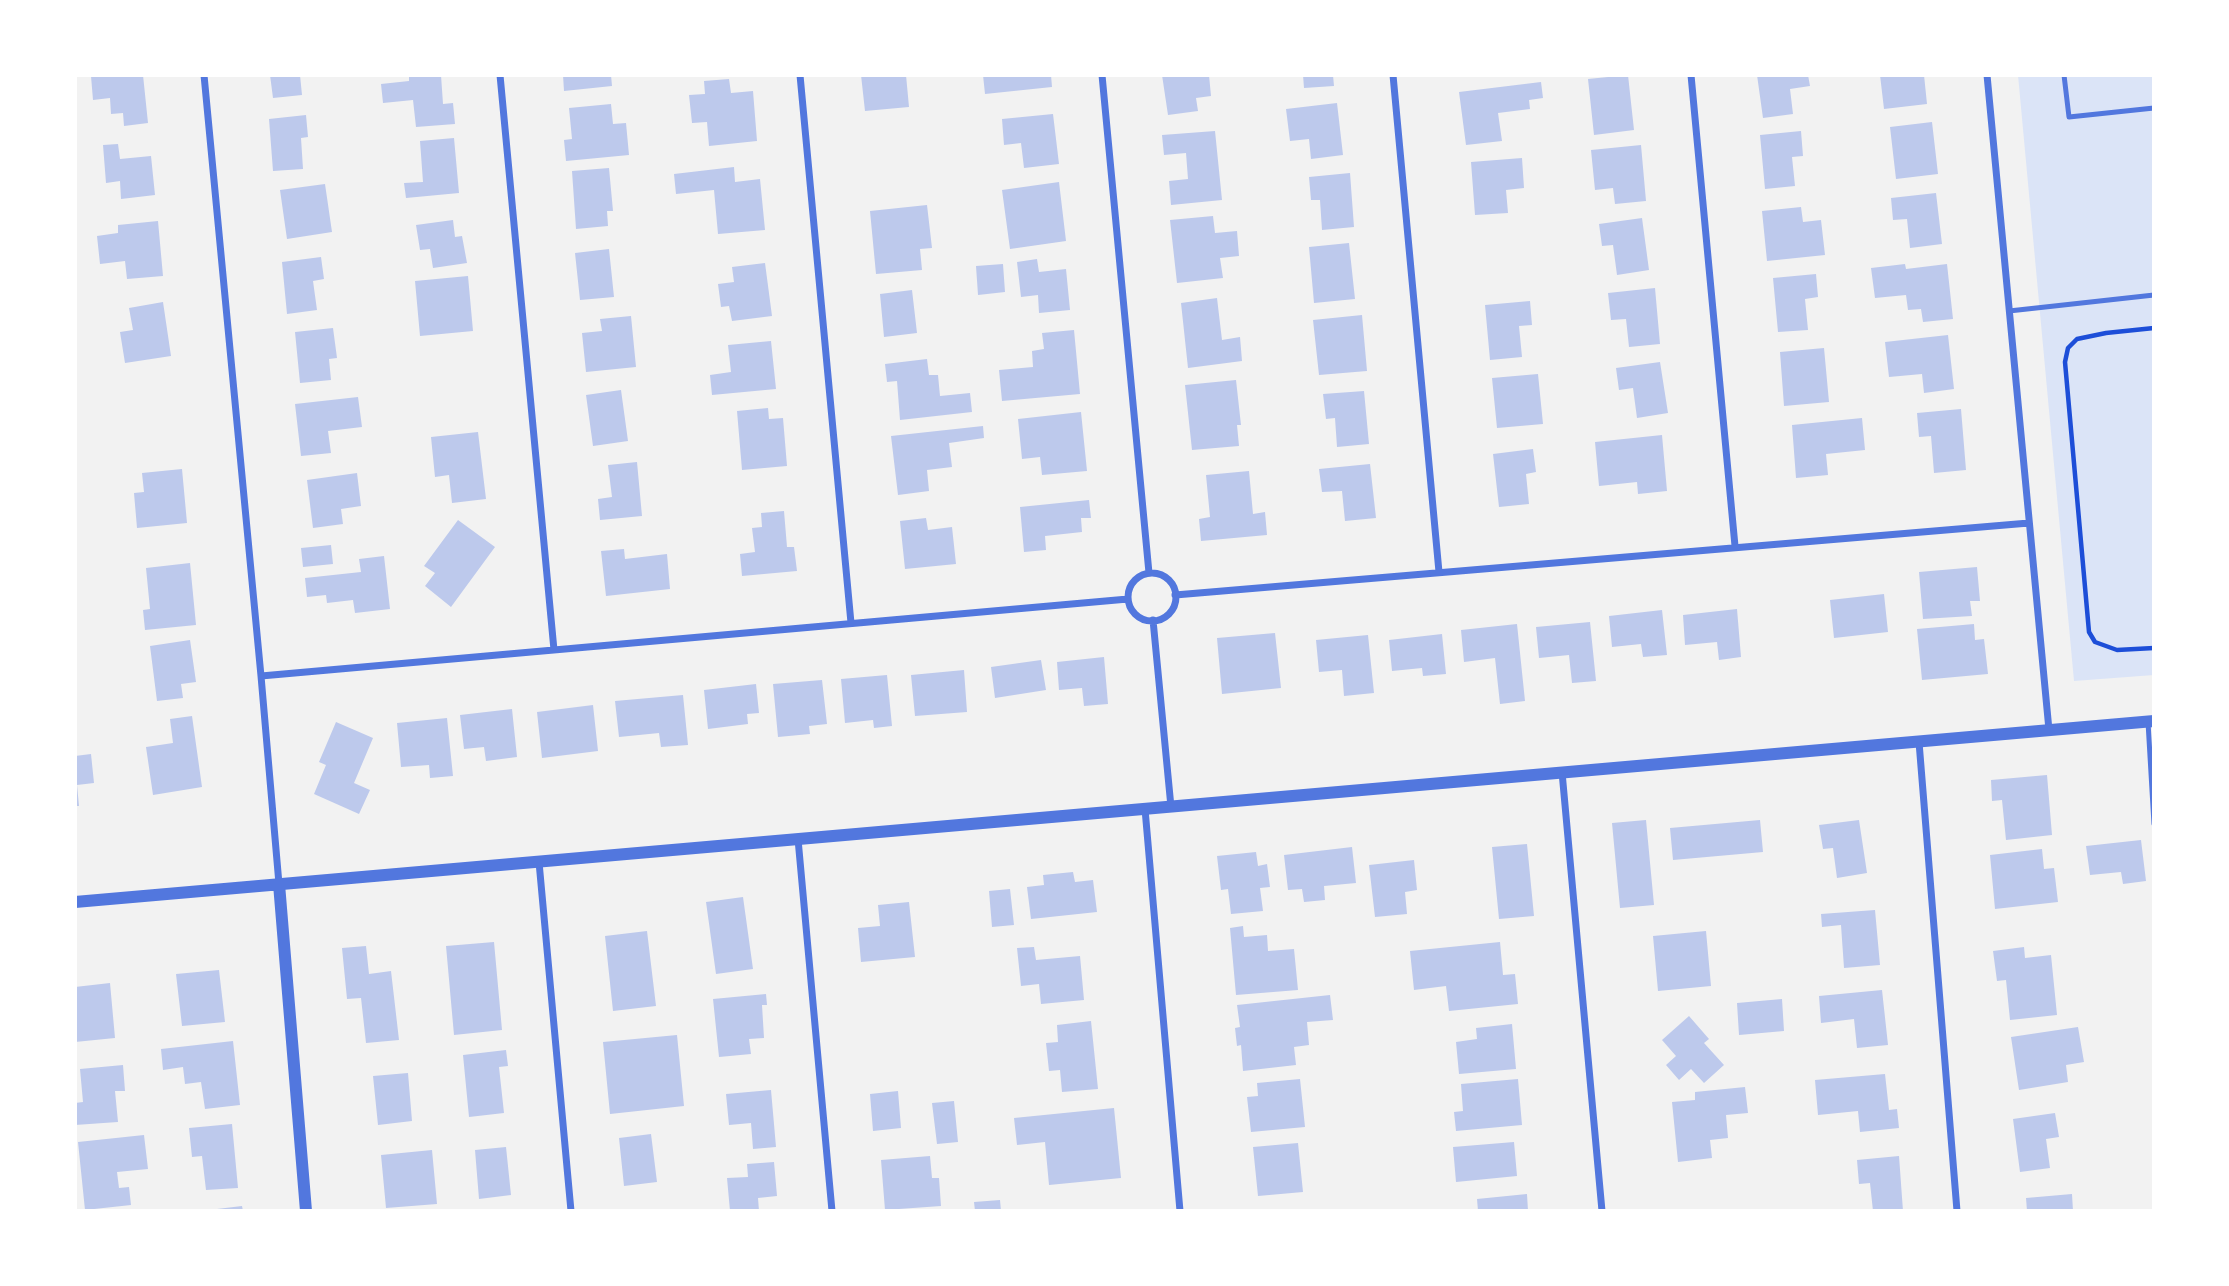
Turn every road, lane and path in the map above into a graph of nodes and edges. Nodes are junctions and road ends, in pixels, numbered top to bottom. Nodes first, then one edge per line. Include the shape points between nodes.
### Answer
1 (204, 75) edge
2 (500, 75) edge
3 (800, 75) edge
4 (1102, 75) edge
5 (1393, 75) edge
6 (1691, 75) edge
7 (1987, 75) edge
8 (2064, 75) edge
9 (2154, 108) edge
10 (2154, 295) edge
11 (2009, 311) junction
12 (2154, 328) edge
13 (2029, 523) junction
14 (1735, 546) junction
15 (1440, 572) junction
16 (1149, 573) junction
17 (1175, 595) junction
18 (1128, 599) junction
19 (1153, 620) junction
20 (851, 623) junction
21 (2154, 648) edge
22 (554, 650) junction
23 (261, 676) junction
24 (2151, 721) edge
25 (2049, 730) junction
26 (1919, 742) junction
27 (1562, 772) junction
28 (1171, 807) junction
29 (1144, 809) junction
30 (2154, 824) edge
31 (798, 838) junction
32 (539, 862) junction
33 (279, 884) junction
34 (75, 902) edge
35 (306, 1211) edge
36 (571, 1211) edge
37 (832, 1211) edge
38 (1180, 1211) edge
39 (1602, 1211) edge
40 (1957, 1211) edge

1 - 23 street
2 - 22 street
3 - 20 street
4 - 16 street
5 - 15 street
6 - 14 street
7 - 11 street
8 - 9 lane via 2068,117
10 - 11 lane
11 - 13 street
12 - 21 path via 2077,339 2068,348 2065,362 2089,632 2095,642 2116,650
13 - 14 street
13 - 25 street
14 - 15 street
15 - 17 street
16 - 17 street via 1167,578
16 - 18 street via 1131,585
17 - 19 street via 1167,615
18 - 19 street via 1134,612
18 - 20 street
19 - 28 street
20 - 22 street
22 - 23 street
23 - 33 street
24 - 25 street
24 - 30 lane
25 - 26 street
26 - 27 street
26 - 40 street
27 - 28 street
27 - 39 street
28 - 29 street
29 - 31 street
29 - 38 street
31 - 32 street
31 - 37 street
32 - 33 street
32 - 36 street
33 - 34 street
33 - 35 street

